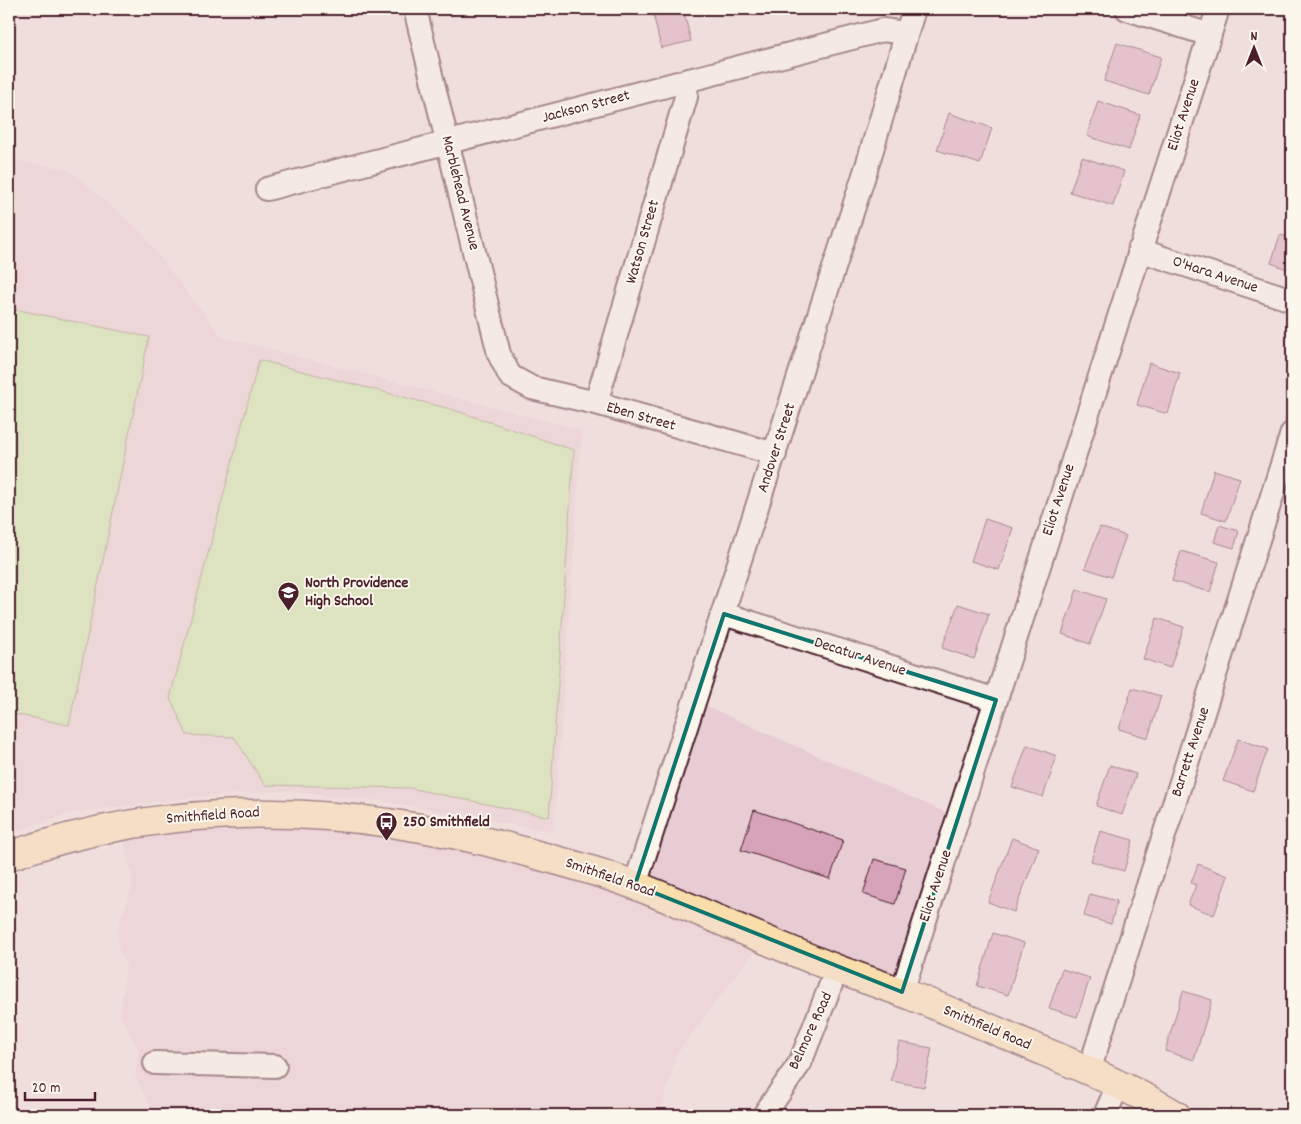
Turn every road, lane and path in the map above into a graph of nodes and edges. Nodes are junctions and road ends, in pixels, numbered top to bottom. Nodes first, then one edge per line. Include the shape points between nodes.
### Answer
1 (416, 9) edge
2 (914, 9) edge
3 (1127, 9) edge
4 (1218, 9) edge
5 (905, 33) junction
6 (1210, 35) junction
7 (687, 80) junction
8 (448, 144) junction
9 (267, 189) dead end
10 (1139, 250) junction
11 (1292, 300) edge
12 (510, 376) joint
13 (596, 403) junction
14 (1292, 433) edge
15 (774, 454) junction
16 (724, 614) junction
17 (996, 700) junction
18 (9, 856) edge
19 (635, 885) junction
20 (837, 969) junction
21 (902, 992) junction
22 (156, 1063) dead end
23 (276, 1066) dead end
24 (1089, 1071) junction
25 (1118, 1085) junction
26 (764, 1115) edge
27 (1105, 1115) edge
28 (1176, 1115) edge

1 - 8 street, Marblehead Avenue
2 - 5 street, Andover Street
3 - 6 street
4 - 6 street, Eliot Avenue
5 - 7 street, Jackson Street via 883,30
5 - 15 street, Andover Street via 868,166
6 - 10 street, Eliot Avenue
7 - 8 street, Jackson Street
7 - 13 street, Watson Street via 686,97
8 - 9 street, Jackson Street
8 - 12 street, Marblehead Avenue via 499,354
10 - 11 street, O'Hara Avenue
10 - 17 street, Eliot Avenue
12 - 13 street, Eben Street via 532,388
13 - 15 street, Eben Street
14 - 24 street, Barrett Avenue
15 - 16 street, Andover Street
16 - 17 street, Decatur Avenue
16 - 19 street, Andover Street
17 - 21 street, Eliot Avenue
18 - 19 main road, Smithfield Road via 100,831 181,816 274,812 338,816 439,831 516,849
19 - 20 main road, Smithfield Road
20 - 21 main road, Smithfield Road
20 - 26 street, Belmore Road via 800,1063
21 - 24 main road, Smithfield Road
22 - 23 street
24 - 25 main road, Smithfield Road
25 - 27 street
25 - 28 main road, Smithfield Road

